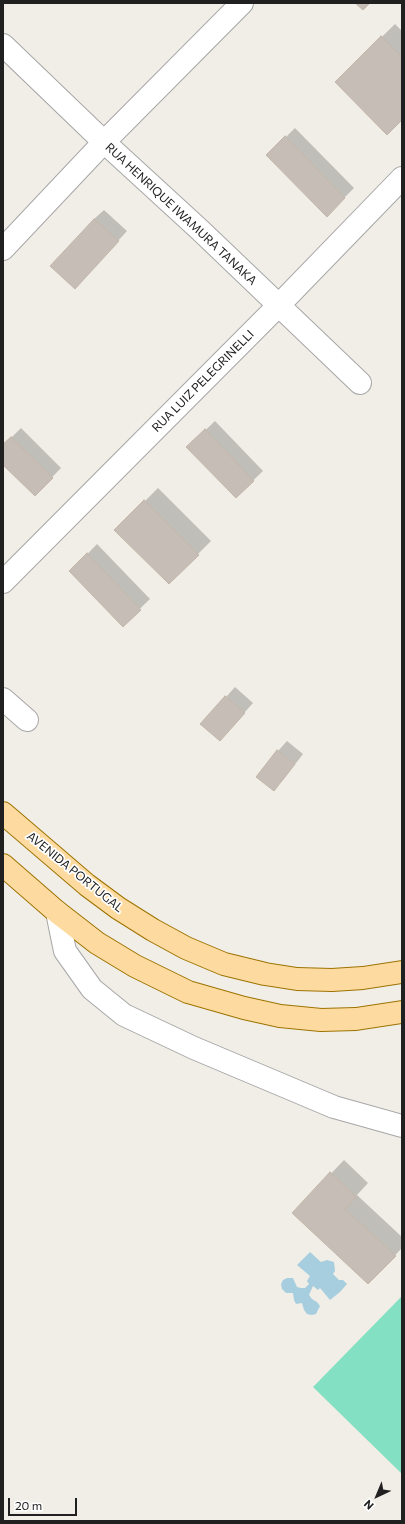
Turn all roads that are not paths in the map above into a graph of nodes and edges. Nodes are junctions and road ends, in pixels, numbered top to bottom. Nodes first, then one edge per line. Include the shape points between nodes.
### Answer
1 (242, 3) edge
2 (3, 45) edge
3 (104, 142) junction
4 (402, 178) edge
5 (3, 248) edge
6 (278, 305) junction
7 (360, 383) dead end
8 (3, 582) edge
9 (3, 699) edge
10 (27, 720) dead end
11 (3, 813) edge
12 (3, 864) edge
13 (57, 912) junction
14 (402, 972) edge
15 (402, 1012) edge
16 (402, 1126) edge

1 - 3 street
2 - 3 street, RUA HENRIQUE IWAMURA TANAKA
3 - 5 street
3 - 6 street, RUA HENRIQUE IWAMURA TANAKA
4 - 6 street, RUA LUIZ PELEGRINELLI
6 - 7 street, RUA HENRIQUE IWAMURA TANAKA
6 - 8 street, RUA LUIZ PELEGRINELLI
9 - 10 street
11 - 14 main road, AVENIDA PORTUGAL via 87,885 118,908 186,948 224,964 297,979 362,978
12 - 13 main road
13 - 15 main road via 97,943 135,966 188,992 280,1016 321,1020 356,1019
13 - 16 street via 65,951 92,989 124,1015 194,1048 334,1107

